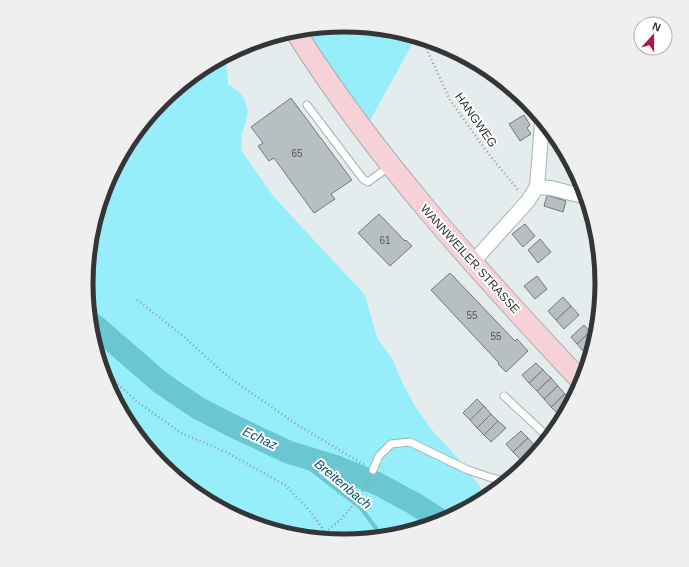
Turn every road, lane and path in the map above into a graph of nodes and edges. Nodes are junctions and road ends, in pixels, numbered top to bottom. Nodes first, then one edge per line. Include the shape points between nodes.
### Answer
1 (299, 36) edge
2 (425, 45) edge
3 (307, 105) dead end
4 (542, 127) edge
5 (390, 166) junction
6 (537, 186) junction
7 (580, 196) edge
8 (527, 202) junction
9 (472, 263) junction
10 (137, 300) dead end
11 (111, 378) edge
12 (578, 378) edge
13 (504, 396) dead end
14 (546, 435) edge
15 (372, 470) junction
16 (502, 480) edge
17 (325, 532) joint

1 - 5 main road, WANNWEILER STRASSE via 336,94
2 - 8 path, HANGWEG via 450,100
3 - 5 lane via 363,179 368,182
4 - 6 street
5 - 9 main road, WANNWEILER STRASSE
6 - 7 street
6 - 8 street
8 - 9 street
9 - 12 main road, WANNWEILER STRASSE
10 - 15 path via 182,335 227,376 296,424
11 - 17 path via 139,403 181,433 226,452 285,485 309,510
13 - 14 lane
15 - 16 lane via 379,456 391,444 410,442 468,470
15 - 17 path via 364,490 350,511

